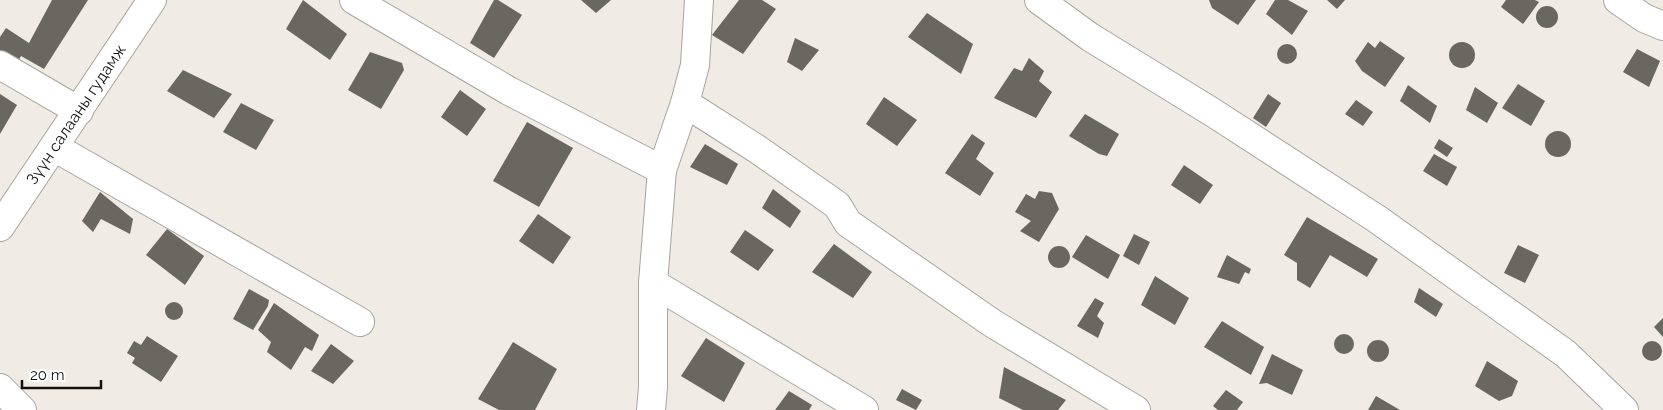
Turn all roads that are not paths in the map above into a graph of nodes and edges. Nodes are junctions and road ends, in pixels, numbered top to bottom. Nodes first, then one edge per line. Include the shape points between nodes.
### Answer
1 (152, 0) edge
2 (354, 0) edge
3 (699, 0) edge
4 (1039, 0) edge
5 (1618, 0) edge
6 (1663, 26) edge
7 (0, 65) edge
8 (685, 103) junction
9 (79, 111) junction
10 (54, 147) junction
11 (662, 170) junction
12 (0, 227) edge
13 (653, 283) junction
14 (360, 322) dead end
15 (0, 388) edge
16 (22, 410) edge
17 (651, 410) edge
18 (864, 410) edge
19 (1136, 410) edge
20 (1624, 410) edge

1 - 9 street, Зүүн салааны гудамж
2 - 11 street via 509,91
3 - 8 street via 695,65
4 - 20 street via 1090,37 1377,219 1566,354
5 - 6 street via 1644,18
7 - 9 street
8 - 11 street
8 - 19 street via 837,205 848,223 992,323
9 - 10 street, Зүүн салааны гудамж
10 - 12 street, Зүүн салааны гудамж
10 - 14 street
11 - 13 street
13 - 17 street
13 - 18 street
15 - 16 street

